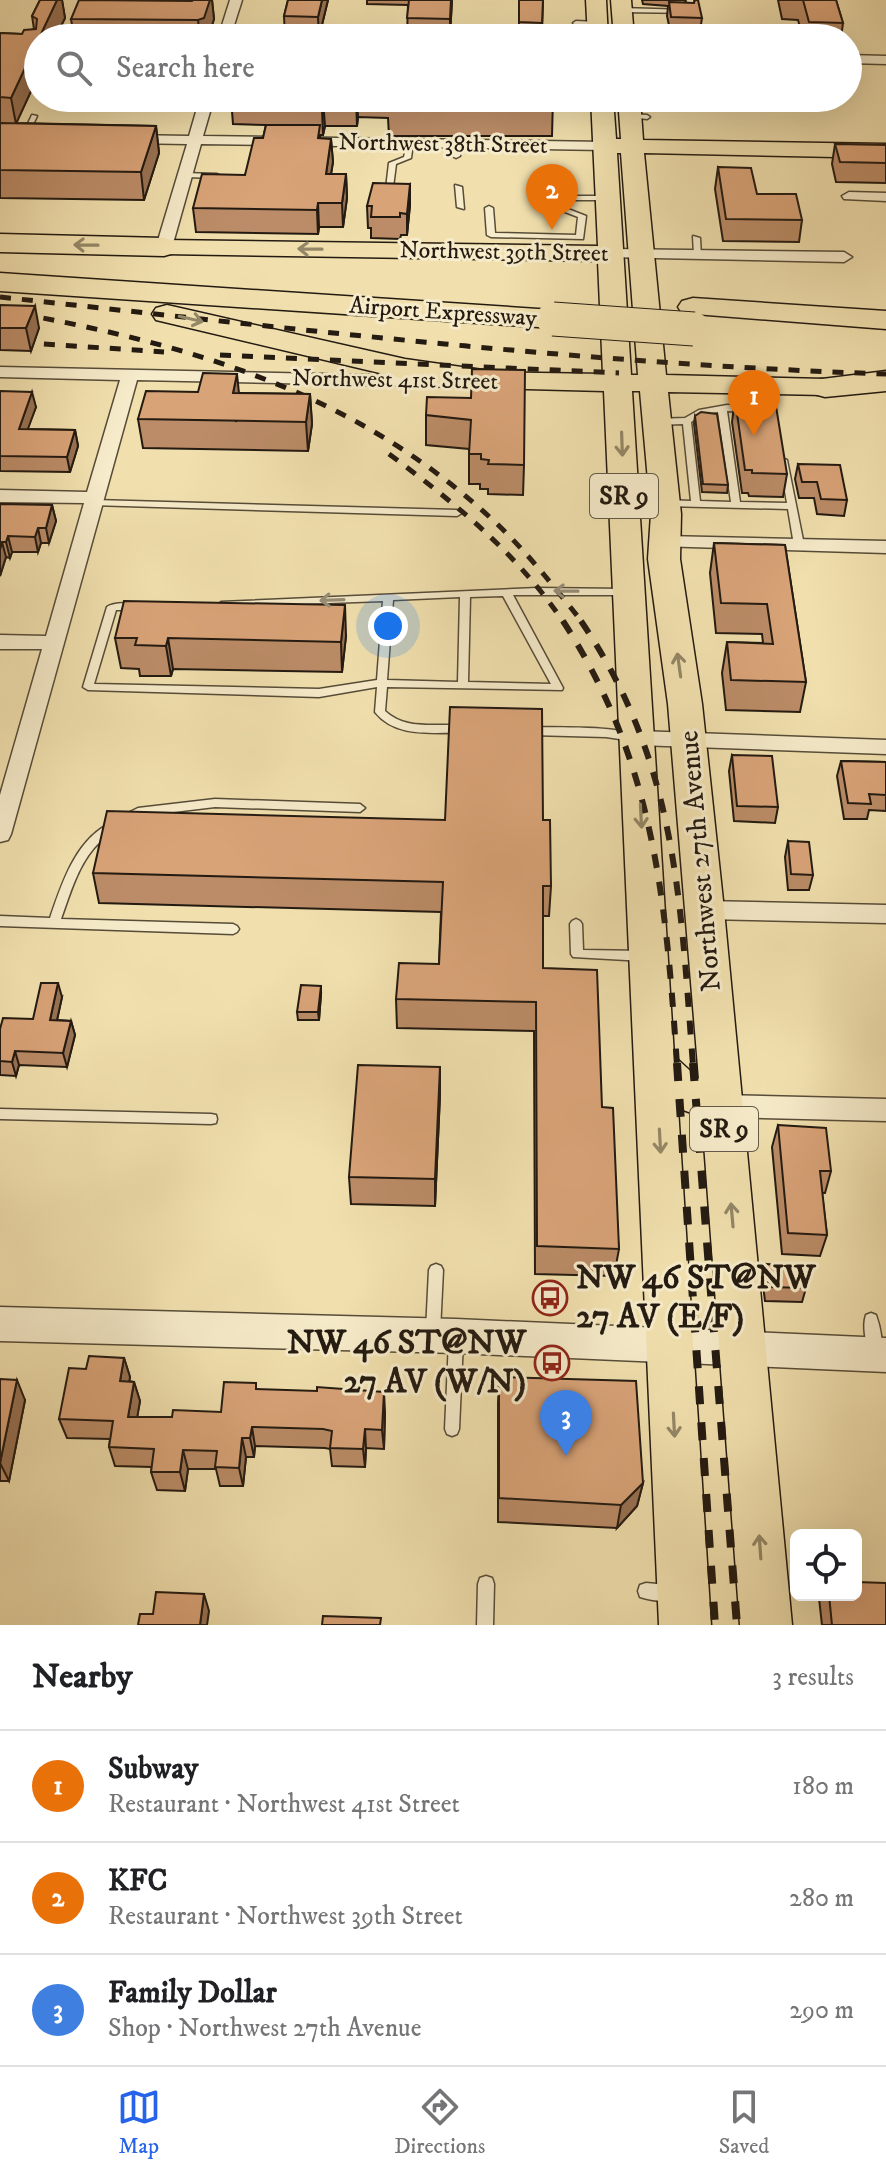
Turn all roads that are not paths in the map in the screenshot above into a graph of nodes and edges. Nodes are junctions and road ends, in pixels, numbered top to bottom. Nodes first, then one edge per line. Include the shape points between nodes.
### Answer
1 (236, 0) edge
2 (596, 0) edge
3 (690, 0) edge
4 (621, 5) edge
5 (228, 24) edge
6 (592, 24) edge
7 (862, 59) edge
8 (886, 60) edge
9 (204, 112) edge
10 (603, 112) edge
11 (636, 112) edge
12 (34, 116) dead end
13 (19, 137) joint
14 (41, 137) edge
15 (119, 138) edge
16 (197, 140) junction
17 (410, 143) junction
18 (605, 146) junction
19 (633, 146) junction
20 (775, 150) junction
21 (886, 151) edge
22 (186, 175) junction
23 (224, 177) edge
24 (458, 187) dead end
25 (563, 188) dead end
26 (637, 189) junction
27 (388, 195) edge
28 (849, 196) dead end
29 (886, 197) edge
30 (566, 198) junction
31 (608, 198) junction
32 (461, 207) dead end
33 (489, 208) dead end
34 (696, 238) dead end
35 (0, 243) edge
36 (164, 247) junction
37 (626, 254) junction
38 (698, 255) junction
39 (844, 257) dead end
40 (2, 275) edge
41 (886, 307) edge
42 (694, 318) junction
43 (886, 320) edge
44 (886, 342) edge
45 (0, 372) edge
46 (130, 374) junction
47 (483, 380) junction
48 (886, 381) edge
49 (620, 383) junction
50 (652, 383) junction
51 (825, 387) junction
52 (886, 389) edge
53 (769, 397) junction
54 (722, 409) junction
55 (687, 421) junction
56 (656, 422) junction
57 (782, 451) edge
58 (0, 496) edge
59 (624, 496) junction
60 (95, 500) junction
61 (680, 503) junction
62 (736, 505) junction
63 (792, 506) junction
64 (457, 513) dead end
65 (665, 542) junction
66 (799, 545) junction
67 (886, 547) edge
68 (626, 581) junction
69 (506, 592) junction
70 (465, 596) junction
71 (388, 598) junction
72 (219, 604) edge
73 (142, 606) edge
74 (0, 642) edge
75 (56, 643) junction
76 (380, 683) junction
77 (463, 685) junction
78 (479, 729) edge
79 (524, 731) edge
80 (638, 738) junction
81 (688, 742) junction
82 (886, 747) edge
83 (360, 808) dead end
84 (0, 834) edge
85 (705, 910) junction
86 (886, 914) edge
87 (0, 921) edge
88 (54, 922) junction
89 (576, 924) dead end
90 (233, 929) dead end
91 (649, 957) junction
92 (656, 1063) junction
93 (722, 1106) junction
94 (886, 1110) edge
95 (0, 1114) edge
96 (211, 1119) dead end
97 (436, 1270) dead end
98 (0, 1324) edge
99 (444, 1336) junction
100 (877, 1343) edge
101 (671, 1347) junction
102 (744, 1348) junction
103 (452, 1429) dead end
104 (486, 1584) dead end
105 (672, 1603) edge
106 (485, 1625) edge
107 (766, 1625) edge

1 - 5 street
2 - 6 main road
3 - 4 lane via 691,12
7 - 8 street
9 - 16 street
10 - 18 main road, Northwest 27th Avenue / SR 9
11 - 19 main road, Northwest 27th Avenue / SR 9
12 - 13 lane
13 - 14 street
15 - 16 street, Northwest 38th Street
16 - 17 street, Northwest 38th Street
16 - 22 street
17 - 18 street, Northwest 38th Street via 457,150
17 - 27 lane via 407,158 393,163
18 - 19 main road, Northwest 38th Street
18 - 31 main road, Northwest 27th Avenue / SR 9
19 - 20 main road, Northwest 38th Street
19 - 26 main road, Northwest 27th Avenue / SR 9
20 - 21 main road, Northwest 38th Street
20 - 26 main road via 678,160
22 - 23 lane
22 - 36 street
24 - 32 lane
25 - 30 lane
26 - 37 main road, Northwest 27th Avenue / SR 9
28 - 29 street
30 - 31 lane
30 - 33 lane via 564,210 582,216 580,237 491,235
31 - 37 main road, Northwest 27th Avenue / SR 9
34 - 38 lane
36 -> 35 highway
37 -> 36 main road, Northwest 39th Street via 458,245
37 - 38 street, Northwest 39th Street
37 - 49 main road, Northwest 27th Avenue / SR 9
37 - 50 main road, Northwest 27th Avenue / SR 9
38 - 39 street, Northwest 39th Street
40 - 42 highway, Airport Expressway, bridge
40 -> 47 highway via 405,369
41 - 42 highway
42 - 43 highway, Airport Expressway
42 - 44 highway, Airport Expressway
45 - 46 street, Northwest 41st Street
46 - 47 street, Northwest 41st Street
46 - 60 street
47 - 49 main road, Northwest 41st Street
48 - 51 highway
49 - 50 main road, Northwest 41st Street
49 -> 59 main road, Northwest 27th Avenue / SR 9
50 - 53 main road, Northwest 41st Street
50 - 56 main road, Northwest 27th Avenue / SR 9
51 - 52 street, Northwest 41st Street
51 - 53 main road, Northwest 41st Street
53 - 54 lane
54 - 55 lane
54 - 62 lane
55 - 56 lane
55 - 61 lane
56 - 61 main road, Northwest 27th Avenue / SR 9
57 - 63 lane
58 - 60 street
59 - 65 main road via 647,528
59 - 68 main road, Northwest 27th Avenue / SR 9
60 - 64 lane
60 - 75 street
61 - 62 lane
61 - 65 main road, Northwest 27th Avenue / SR 9
62 - 63 lane
63 - 66 lane
65 - 66 street
65 - 68 main road via 640,556
81 -> 65 main road, Northwest 27th Avenue / SR 9
66 - 67 street
68 -> 69 lane
68 - 80 main road, Northwest 27th Avenue / SR 9
69 - 70 lane
69 - 77 lane via 558,688
70 - 71 lane
70 - 77 lane
71 -> 72 lane
71 - 76 lane
73 - 76 lane via 112,607 88,687 319,693
74 - 75 street
75 - 84 street
76 - 77 lane
76 - 78 lane via 380,712 388,722 403,728
79 - 80 lane
80 - 81 street
80 -> 91 main road, Northwest 27th Avenue / SR 9
81 - 82 street
81 - 85 main road, Northwest 27th Avenue / SR 9
83 - 88 lane via 215,803 138,812 103,831 75,865
85 - 86 street
85 - 93 main road, Northwest 27th Avenue / SR 9
87 - 88 lane
88 - 90 lane
89 - 91 lane via 577,954
91 - 92 main road, Northwest 27th Avenue / SR 9
92 - 93 main road via 674,1087
92 -> 101 main road, Northwest 27th Avenue / SR 9
93 - 94 street
102 -> 93 main road, Northwest 27th Avenue / SR 9
95 - 96 lane
97 - 99 lane
98 - 99 street
99 - 101 street
99 - 103 lane
100 - 102 street
101 - 102 street
101 -> 105 main road, Northwest 27th Avenue / SR 9
107 -> 102 main road, Northwest 27th Avenue / SR 9
104 - 106 lane

